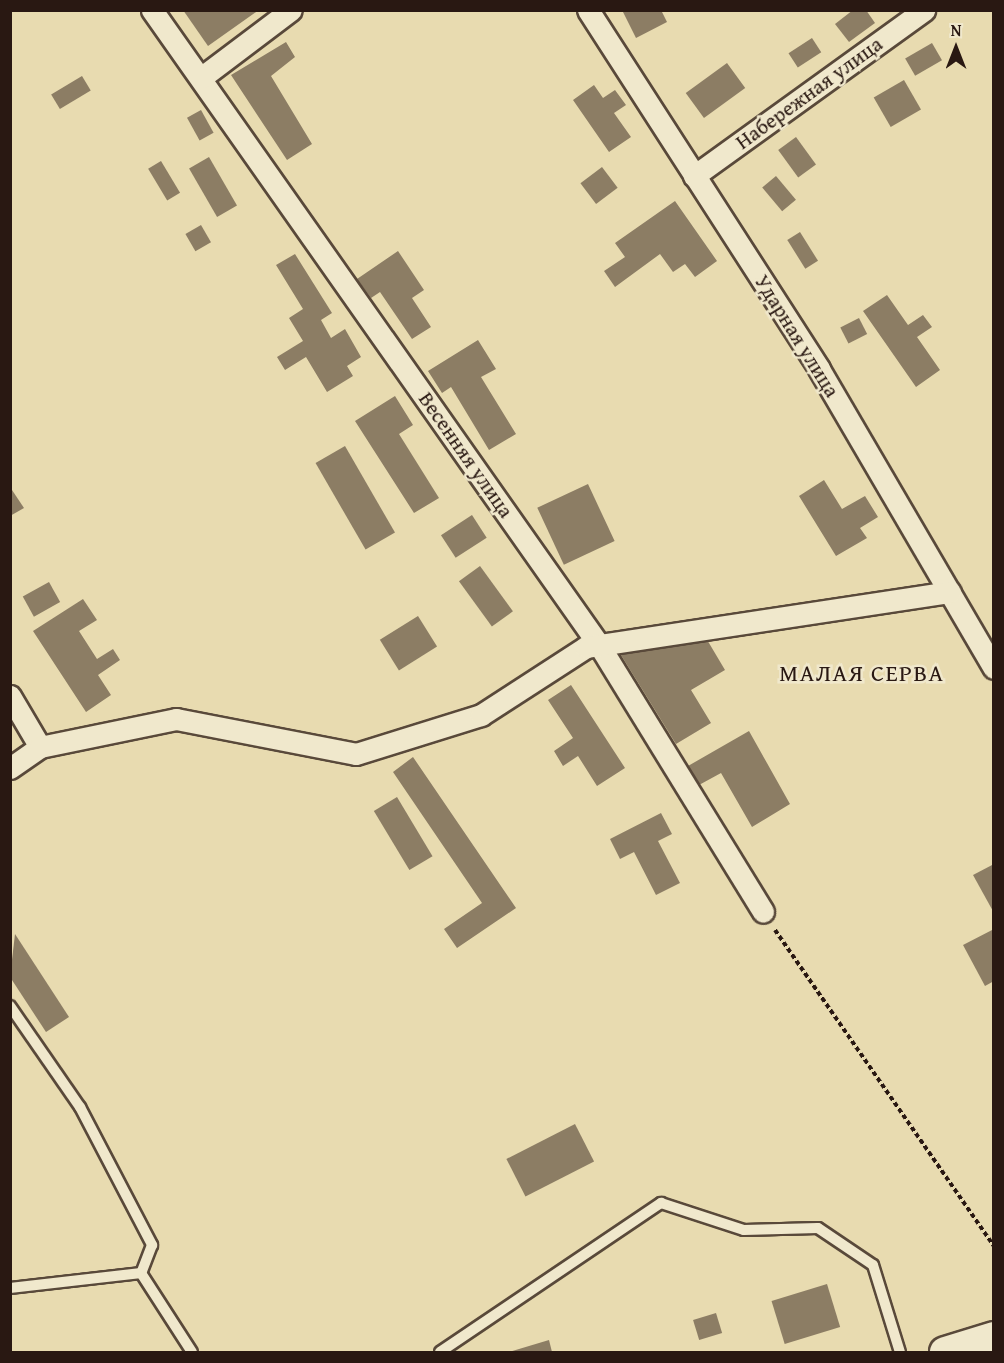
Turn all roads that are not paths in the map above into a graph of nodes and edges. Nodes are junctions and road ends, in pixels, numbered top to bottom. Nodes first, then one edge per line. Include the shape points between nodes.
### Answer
1 (152, 10) edge
2 (291, 10) edge
3 (588, 10) edge
4 (924, 10) edge
5 (202, 77) junction
6 (694, 176) junction
7 (950, 592) junction
8 (599, 645) junction
9 (993, 668) edge
10 (10, 696) edge
11 (40, 747) junction
12 (10, 768) edge
13 (763, 912) road end
14 (10, 1006) edge
15 (141, 1273) junction
16 (10, 1288) edge
17 (993, 1337) edge
18 (192, 1353) edge
19 (440, 1353) edge
20 (900, 1353) edge
21 (945, 1353) edge

1 - 5 street, Весенняя улица
2 - 5 street
3 - 6 street, Ударная улица
4 - 6 street, Набережная улица
5 - 8 street, Весенняя улица
6 - 7 street, Ударная улица via 819,369
7 - 8 street
7 - 9 street, Ударная улица
8 - 11 street via 586,647 480,715 356,754 176,719
8 - 13 street, Весенняя улица
10 - 11 street
11 - 12 street
14 - 15 lane via 80,1107 152,1245
15 - 16 lane
15 - 18 lane
17 - 21 street
19 - 20 lane via 661,1203 744,1230 818,1228 873,1265

